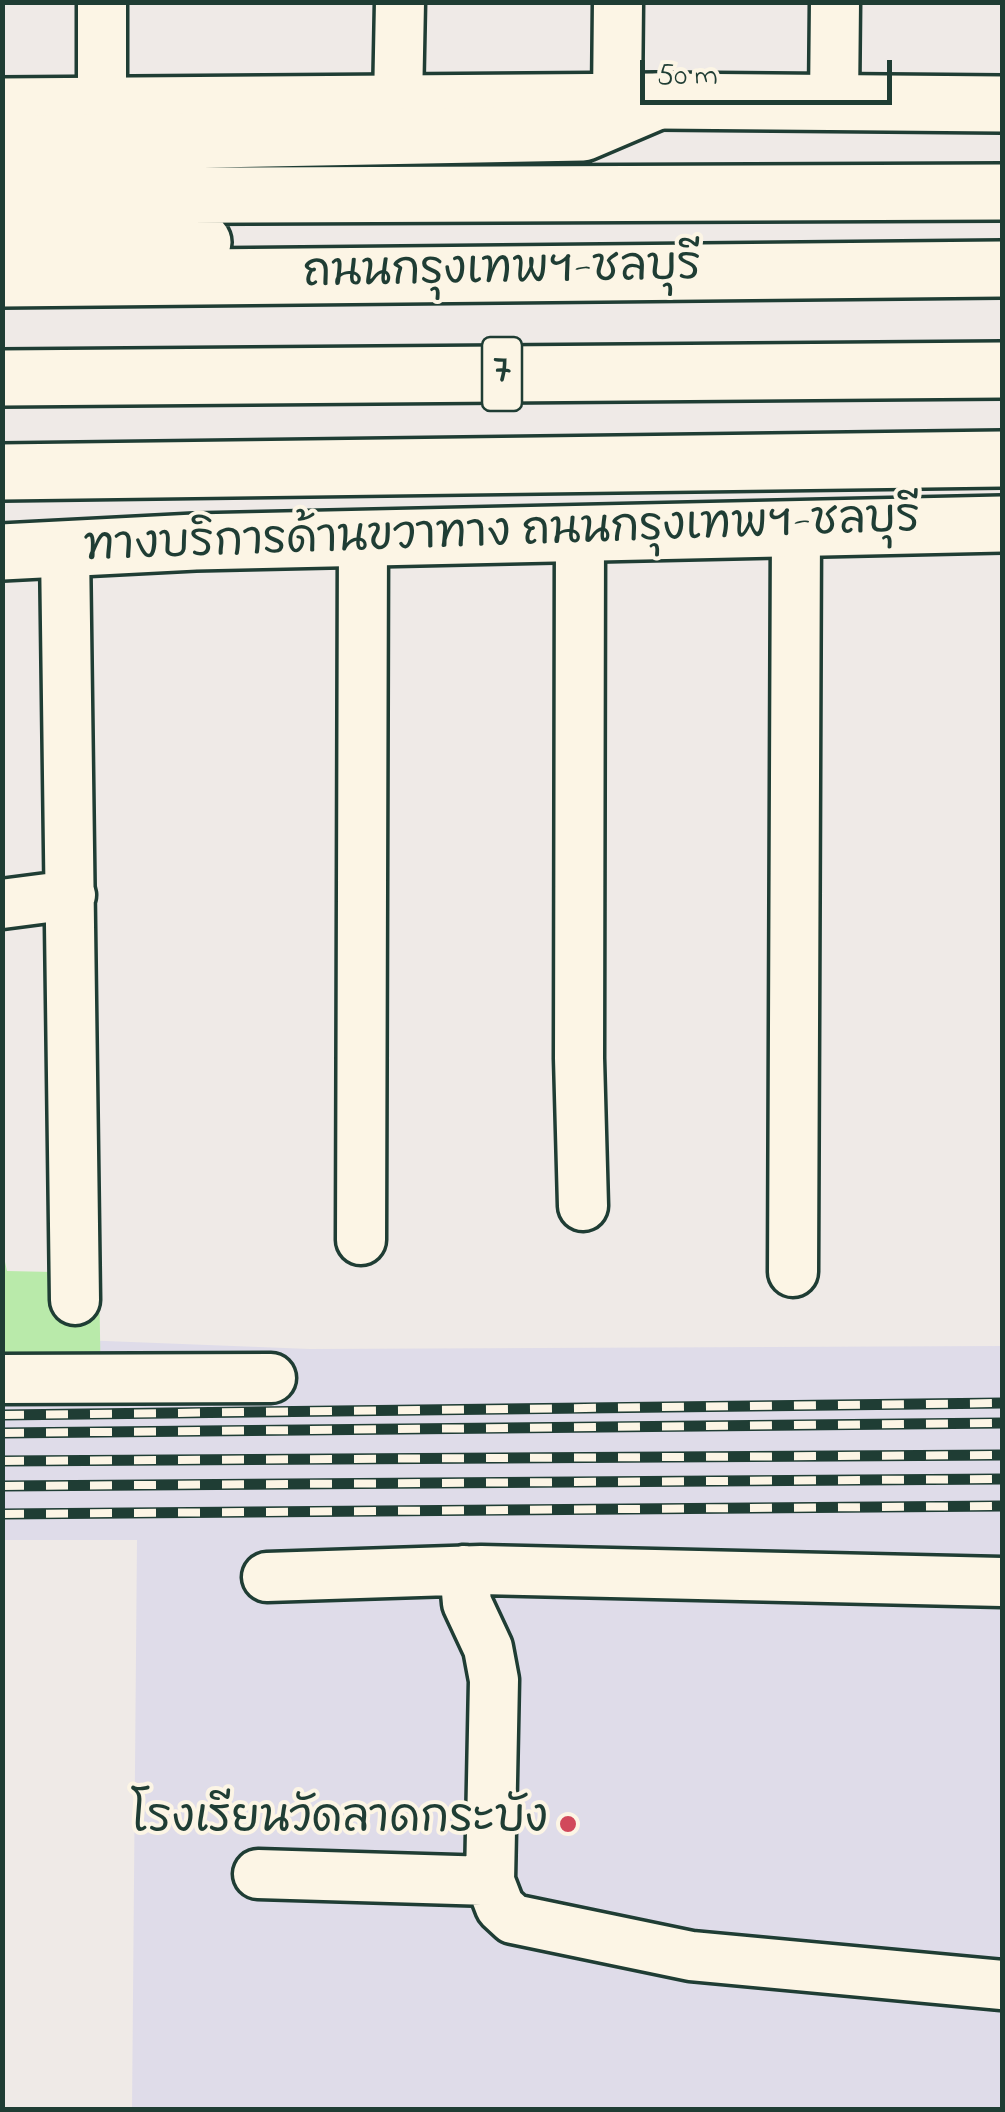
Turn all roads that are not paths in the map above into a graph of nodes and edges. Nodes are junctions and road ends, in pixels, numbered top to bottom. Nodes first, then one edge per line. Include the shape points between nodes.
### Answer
1 (102, 2) edge
2 (400, 2) edge
3 (618, 2) edge
4 (836, 2) edge
5 (637, 101) junction
6 (834, 103) junction
7 (398, 104) junction
8 (1002, 104) edge
9 (2, 106) edge
10 (102, 106) junction
11 (2, 144) edge
12 (977, 192) edge
13 (2, 196) edge
14 (2, 228) edge
15 (1002, 269) edge
16 (445, 276) junction
17 (2, 280) edge
18 (1002, 370) edge
19 (2, 378) edge
20 (1002, 459) edge
21 (247, 466) junction
22 (2, 472) edge
23 (2, 507) edge
24 (1002, 524) edge
25 (796, 529) junction
26 (580, 534) junction
27 (363, 538) junction
28 (65, 549) junction
29 (2, 552) edge
30 (71, 894) junction
31 (2, 904) edge
32 (583, 1206) dead end
33 (361, 1240) dead end
34 (793, 1272) dead end
35 (75, 1300) dead end
36 (2, 1378) edge
37 (270, 1378) dead end
38 (464, 1570) junction
39 (267, 1577) dead end
40 (1002, 1582) edge
41 (258, 1874) dead end
42 (490, 1880) junction
43 (1002, 1986) edge

1 - 10 street
2 - 7 street
3 - 5 street
4 - 6 street
5 - 6 main road
5 - 7 main road
5 - 11 main road via 583,133
6 - 8 main road
7 - 10 main road
9 - 10 main road
12 - 13 main road
14 - 16 main road via 50,238 361,248 418,260
15 - 16 main road, ถนนกรุงเทพฯ-ชลบุรี / 7
16 - 17 main road, ถนนกรุงเทพฯ-ชลบุรี / 7
18 - 19 main road, 7
20 - 21 main road
21 - 22 main road
21 - 23 main road
24 - 25 main road, ทางบริการด้านขวาทาง ถนนกรุงเทพฯ-ชลบุรี
25 - 26 main road, ทางบริการด้านขวาทาง ถนนกรุงเทพฯ-ชลบุรี
25 - 34 street
26 - 27 main road, ทางบริการด้านขวาทาง ถนนกรุงเทพฯ-ชลบุรี
26 - 32 street
27 - 28 main road, ทางบริการด้านขวาทาง ถนนกรุงเทพฯ-ชลบุรี
27 - 33 street
28 - 29 main road, ทางบริการด้านขวาทาง ถนนกรุงเทพฯ-ชลบุรี
28 - 30 street
30 - 31 street
30 - 35 street
36 - 37 street
38 - 39 street
38 - 40 street
38 - 42 street via 467,1603 494,1680
41 - 42 street
42 - 43 street via 500,1907 514,1919 691,1956

